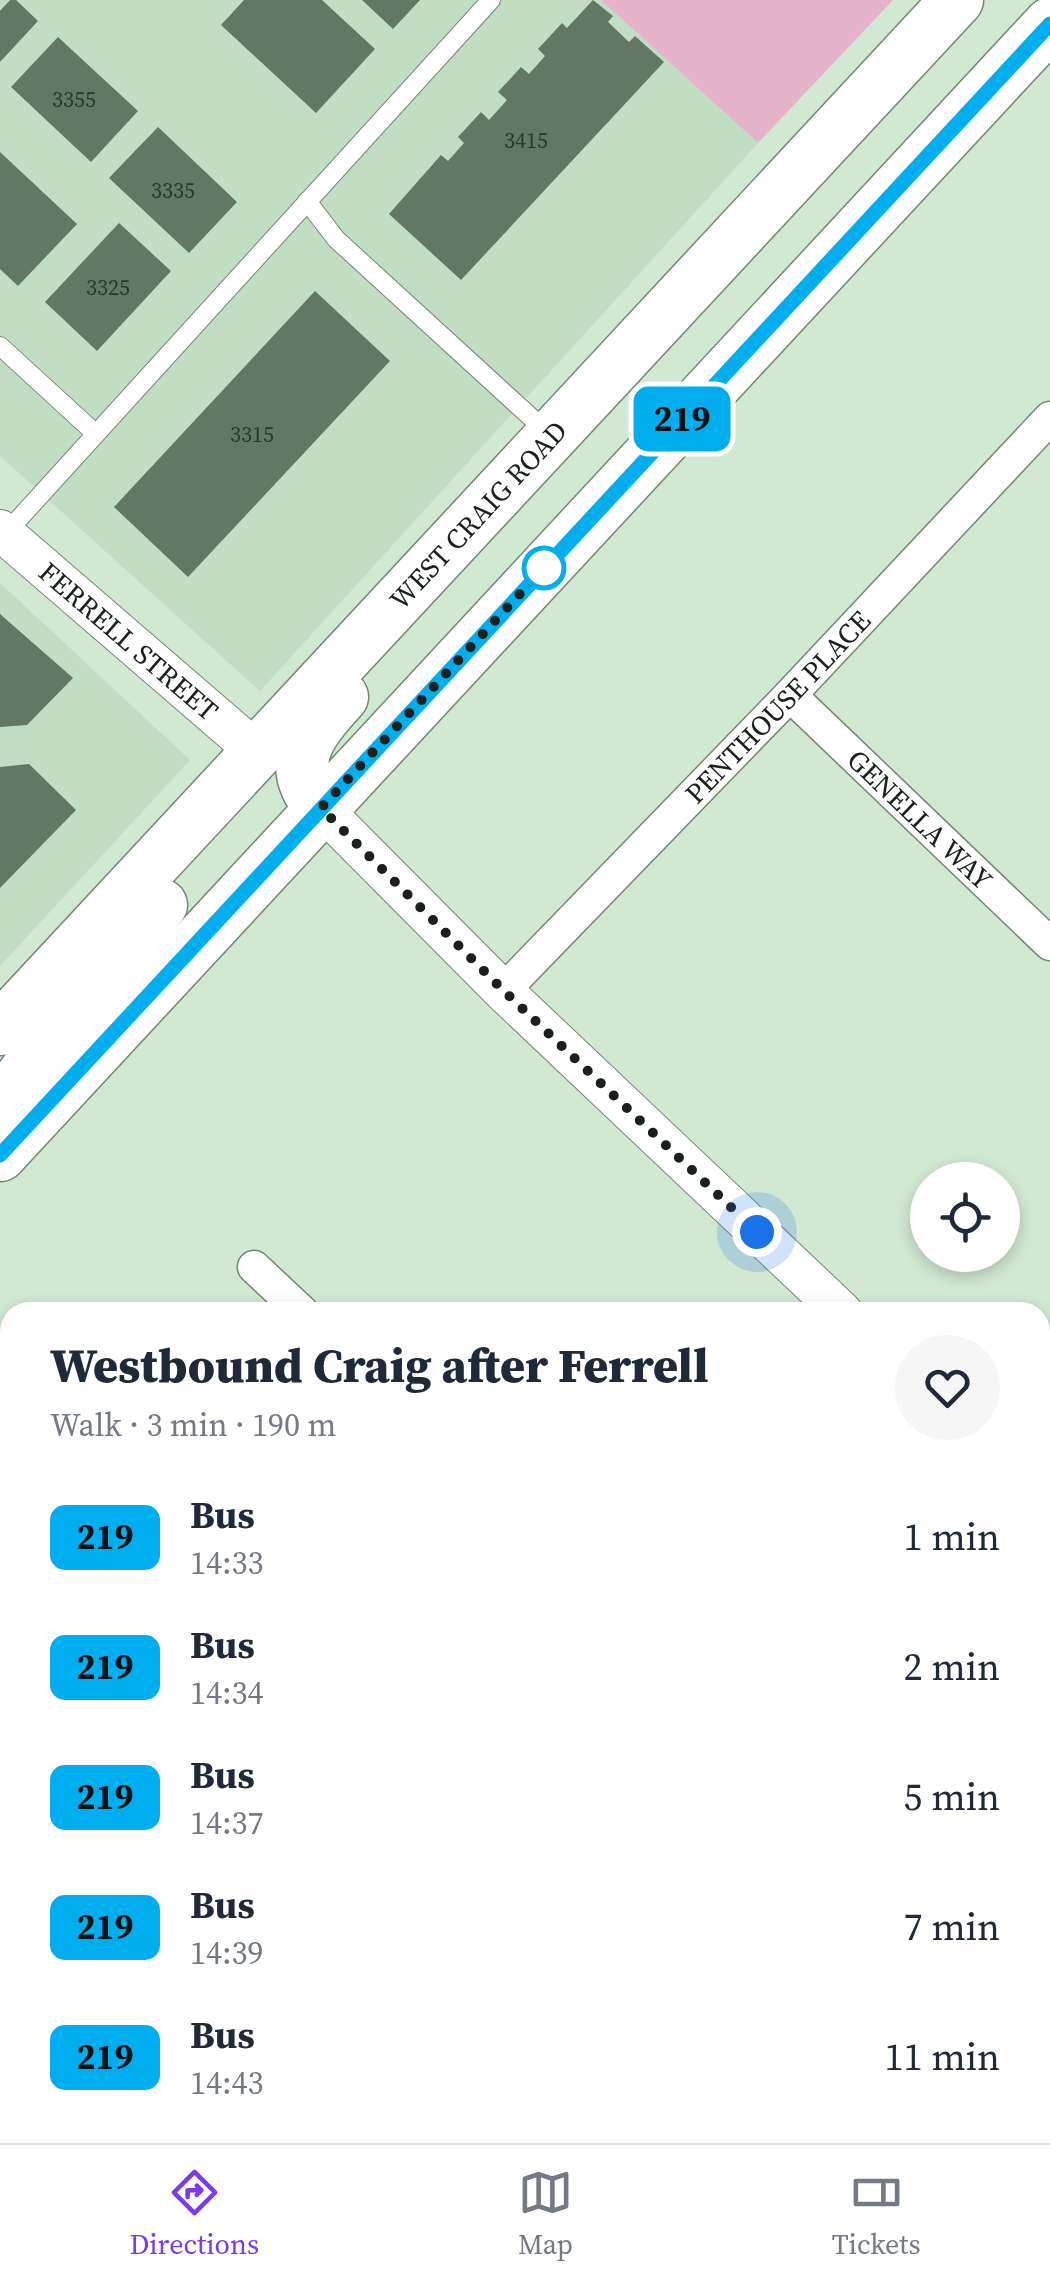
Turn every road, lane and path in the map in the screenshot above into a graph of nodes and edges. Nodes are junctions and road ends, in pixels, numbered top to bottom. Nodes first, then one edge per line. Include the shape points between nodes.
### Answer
1 (491, 0) edge
2 (957, 0) edge
3 (1050, 24) edge
4 (306, 201) junction
5 (0, 346) edge
6 (1050, 418) edge
7 (96, 434) junction
8 (552, 437) junction
9 (2, 532) edge
10 (790, 696) junction
11 (256, 751) junction
12 (321, 808) junction
13 (1050, 944) edge
14 (504, 991) junction
15 (0, 1029) edge
16 (0, 1107) edge
17 (0, 1155) edge
18 (254, 1267) dead end
19 (291, 1302) edge
20 (831, 1302) edge

1 - 4 lane
2 - 8 main road, WEST CRAIG ROAD
3 - 12 main road
4 - 7 lane
4 - 8 lane via 336,239
5 - 7 lane
6 - 10 street, PENTHOUSE PLACE
7 - 9 lane
8 - 11 main road, WEST CRAIG ROAD
8 - 12 main road via 506,520 311,734 302,781
9 - 11 street, FERRELL STREET
10 - 13 street, GENELLA WAY
10 - 14 street, PENTHOUSE PLACE
11 - 15 main road, WEST CRAIG ROAD
11 - 16 main road via 264,772 252,796
12 - 14 street
12 - 17 main road
14 - 20 street
18 - 19 street

